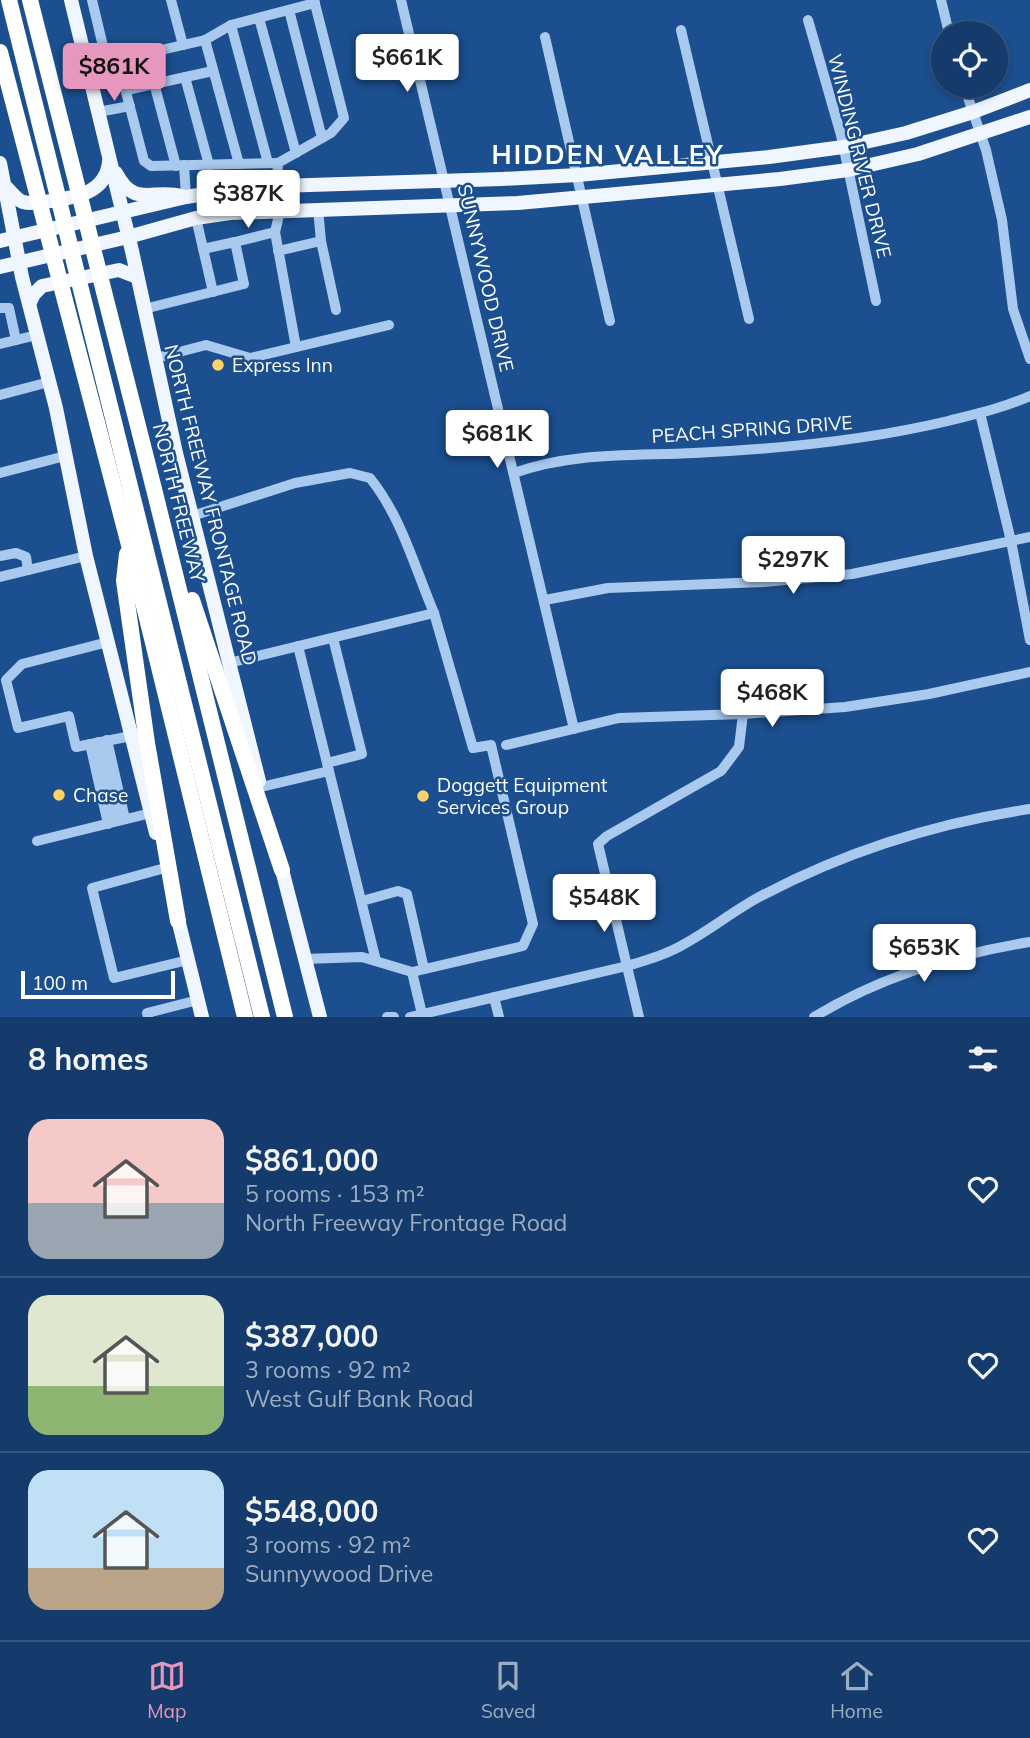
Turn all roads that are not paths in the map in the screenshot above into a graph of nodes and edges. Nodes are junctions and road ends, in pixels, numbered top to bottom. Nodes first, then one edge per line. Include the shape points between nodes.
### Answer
1 (9, 0) edge
2 (30, 0) edge
3 (71, 0) edge
4 (92, 0) edge
5 (171, 0) edge
6 (401, 0) edge
7 (941, 0) edge
8 (315, 2) edge
9 (289, 10) junction
10 (259, 18) junction
11 (808, 20) dead end
12 (947, 21) edge
13 (231, 25) junction
14 (681, 30) dead end
15 (545, 37) dead end
16 (205, 40) junction
17 (183, 45) junction
18 (0, 52) edge
19 (146, 53) junction
20 (107, 63) junction
21 (87, 67) junction
22 (213, 71) junction
23 (185, 77) junction
24 (154, 84) junction
25 (1030, 90) edge
26 (968, 98) edge
27 (130, 106) junction
28 (98, 112) junction
29 (973, 112) junction
30 (1030, 117) edge
31 (981, 135) junction
32 (322, 138) junction
33 (844, 147) junction
34 (296, 153) junction
35 (109, 159) junction
36 (712, 162) junction
37 (0, 163) edge
38 (273, 163) junction
39 (239, 164) junction
40 (209, 165) junction
41 (180, 166) junction
42 (848, 170) junction
43 (578, 175) junction
44 (445, 181) junction
45 (718, 185) junction
46 (277, 186) junction
47 (6, 187) junction
48 (186, 197) junction
49 (583, 197) junction
50 (0, 201) edge
51 (450, 205) junction
52 (318, 209) junction
53 (280, 211) junction
54 (122, 213) junction
55 (196, 218) junction
56 (275, 232) junction
57 (16, 237) junction
58 (128, 237) junction
59 (0, 241) edge
60 (321, 241) junction
61 (235, 242) junction
62 (203, 250) junction
63 (278, 251) junction
64 (20, 262) junction
65 (0, 267) edge
66 (137, 277) junction
67 (213, 292) junction
68 (876, 300) dead end
69 (29, 304) junction
70 (5, 308) edge
71 (144, 309) junction
72 (337, 310) dead end
73 (749, 319) dead end
74 (610, 321) dead end
75 (389, 325) dead end
76 (37, 335) junction
77 (16, 340) junction
78 (0, 344) edge
79 (296, 347) junction
80 (156, 358) junction
81 (1030, 359) edge
82 (49, 382) junction
83 (0, 395) edge
84 (1030, 396) edge
85 (980, 413) junction
86 (65, 456) junction
87 (0, 473) edge
88 (514, 473) junction
89 (154, 489) junction
90 (192, 516) junction
91 (1030, 537) edge
92 (128, 541) junction
93 (1011, 541) junction
94 (0, 556) edge
95 (86, 556) junction
96 (28, 570) junction
97 (0, 577) edge
98 (545, 600) junction
99 (434, 613) junction
100 (333, 638) junction
101 (1030, 640) edge
102 (108, 642) junction
103 (298, 646) junction
104 (229, 663) junction
105 (1030, 672) edge
106 (743, 714) junction
107 (574, 729) junction
108 (131, 736) junction
109 (98, 742) junction
110 (506, 745) dead end
111 (328, 767) junction
112 (261, 787) junction
113 (1030, 809) edge
114 (151, 813) junction
115 (117, 822) junction
116 (37, 841) dead end
117 (165, 868) junction
118 (282, 870) junction
119 (362, 901) junction
120 (178, 921) junction
121 (1030, 942) edge
122 (305, 959) junction
123 (188, 960) junction
124 (376, 961) junction
125 (627, 966) junction
126 (424, 969) junction
127 (412, 972) junction
128 (494, 997) junction
129 (198, 1000) junction
130 (465, 1004) junction
131 (173, 1012) edge
132 (417, 1016) edge
133 (148, 1017) edge
134 (202, 1017) edge
135 (245, 1017) edge
136 (262, 1017) edge
137 (285, 1017) edge
138 (320, 1017) edge
139 (387, 1017) edge
140 (394, 1017) edge
141 (468, 1017) edge
142 (499, 1017) edge
143 (639, 1017) edge
144 (814, 1017) edge

1 - 136 highway
2 - 89 highway, NORTH FREEWAY
3 - 21 main road, NORTH FREEWAY FRONTAGE ROAD
4 - 20 street
5 - 17 street
6 - 44 street, SUNNYWOOD DRIVE
7 - 12 street
8 - 9 street
8 - 32 street via 344,118
9 - 10 street
9 - 32 street
10 - 13 street
10 - 34 street
11 - 33 street, WINDING RIVER DRIVE
13 - 16 street
13 - 38 street
14 - 36 street
15 - 43 street
16 - 17 street
16 - 22 street
17 - 19 street
18 - 92 highway
19 - 20 street
19 - 24 street
20 - 21 street
21 - 28 main road, NORTH FREEWAY FRONTAGE ROAD
22 - 23 street
22 - 39 street
23 - 24 street
23 - 40 street
24 - 27 street via 126,92
24 - 41 street
25 - 29 main road
26 - 29 street
27 - 28 street
27 - 41 street via 144,161 150,166
28 - 35 main road, NORTH FREEWAY FRONTAGE ROAD
29 - 31 street
29 - 33 main road
30 - 31 main road
31 - 42 main road
31 - 81 street via 1002,220 1013,309
32 - 34 street
33 - 36 main road
33 - 42 street, WINDING RIVER DRIVE
34 - 38 street
35 - 47 main road via 102,182 71,198 22,202
35 - 48 main road via 122,185 133,194 167,192
35 - 54 main road, NORTH FREEWAY FRONTAGE ROAD
36 - 43 main road
36 - 45 street
37 - 47 main road
38 - 39 street
38 - 46 street
39 - 40 street
40 - 41 street
41 - 48 street
42 - 45 main road
42 - 68 street, WINDING RIVER DRIVE
43 - 44 main road
43 - 49 street
44 - 46 main road
44 - 51 street, SUNNYWOOD DRIVE
45 - 49 main road
45 - 73 street
46 - 48 main road
46 - 53 main road
47 - 50 main road
47 - 57 main road
48 - 54 main road
49 - 51 main road
49 - 74 street
51 - 52 main road
51 - 88 street, SUNNYWOOD DRIVE
52 - 53 main road
52 - 60 street
53 - 55 main road
53 - 56 street
54 - 57 main road
54 - 58 main road, NORTH FREEWAY FRONTAGE ROAD
55 - 58 main road
55 - 62 street
56 - 61 street
56 - 63 street
57 - 59 main road
57 - 64 main road
58 - 64 main road
58 - 66 main road, NORTH FREEWAY FRONTAGE ROAD
60 - 63 street
60 - 72 street
61 - 62 street
61 - 67 street via 244,284
62 - 67 street
63 - 79 street
64 - 65 main road
64 - 69 main road
66 - 69 main road via 119,270 42,286
66 - 71 main road, NORTH FREEWAY FRONTAGE ROAD
67 - 71 street
69 - 70 street
69 - 76 main road
70 - 77 street
71 - 80 main road, NORTH FREEWAY FRONTAGE ROAD
75 - 79 street
76 - 77 street
76 - 82 main road
77 - 78 street
79 - 80 street via 250,358 206,345
80 - 90 main road, NORTH FREEWAY FRONTAGE ROAD
82 - 83 street
82 - 86 main road
84 - 85 street, PEACH SPRING DRIVE
85 - 88 street, PEACH SPRING DRIVE via 822,445 587,457
85 - 93 street
86 - 87 street
86 - 95 main road
88 - 98 street, SUNNYWOOD DRIVE
89 - 118 highway
89 - 137 highway, NORTH FREEWAY
90 - 99 street via 295,484 350,473 370,478 403,532
90 - 104 main road, NORTH FREEWAY FRONTAGE ROAD
91 - 93 street
92 - 120 highway via 124,581
92 - 135 highway
93 - 98 street via 852,574 608,588
93 - 101 street
94 - 96 street via 16,553 26,557
95 - 96 street
95 - 102 main road
96 - 97 street
98 - 107 street, SUNNYWOOD DRIVE
99 - 100 street
99 - 126 street via 473,748 491,745 533,924 523,946
100 - 103 street
100 - 111 street via 362,754
102 - 108 main road
102 - 109 street via 22,664 6,680 18,728 69,716 76,747
103 - 104 street
103 - 111 street
104 - 112 main road, NORTH FREEWAY FRONTAGE ROAD
105 - 106 street via 878,702
106 - 107 street via 620,718
106 - 125 street via 739,747 721,771 598,844
107 - 110 street
108 - 109 street
108 - 114 main road
109 - 115 street
109 - 115 street
111 - 112 street
111 - 119 street
112 - 118 main road, NORTH FREEWAY FRONTAGE ROAD
113 - 125 street via 975,817 862,850 761,897 685,944
114 - 115 street
114 - 117 main road
115 - 116 street
117 - 120 main road
117 - 123 street via 92,888 114,978
118 - 122 main road, NORTH FREEWAY FRONTAGE ROAD
119 - 124 street
119 - 126 street via 398,891 407,894
120 - 123 main road
121 - 144 street via 940,962 885,981
122 - 124 street via 362,957
122 - 138 main road, NORTH FREEWAY FRONTAGE ROAD
123 - 129 main road
124 - 127 street
125 - 128 street
125 - 143 street
126 - 127 street
127 - 132 street
128 - 130 street
128 - 142 street
129 - 131 street
129 - 134 main road
130 - 132 street
130 - 141 street
131 - 133 street via 147,1013
139 - 140 street

